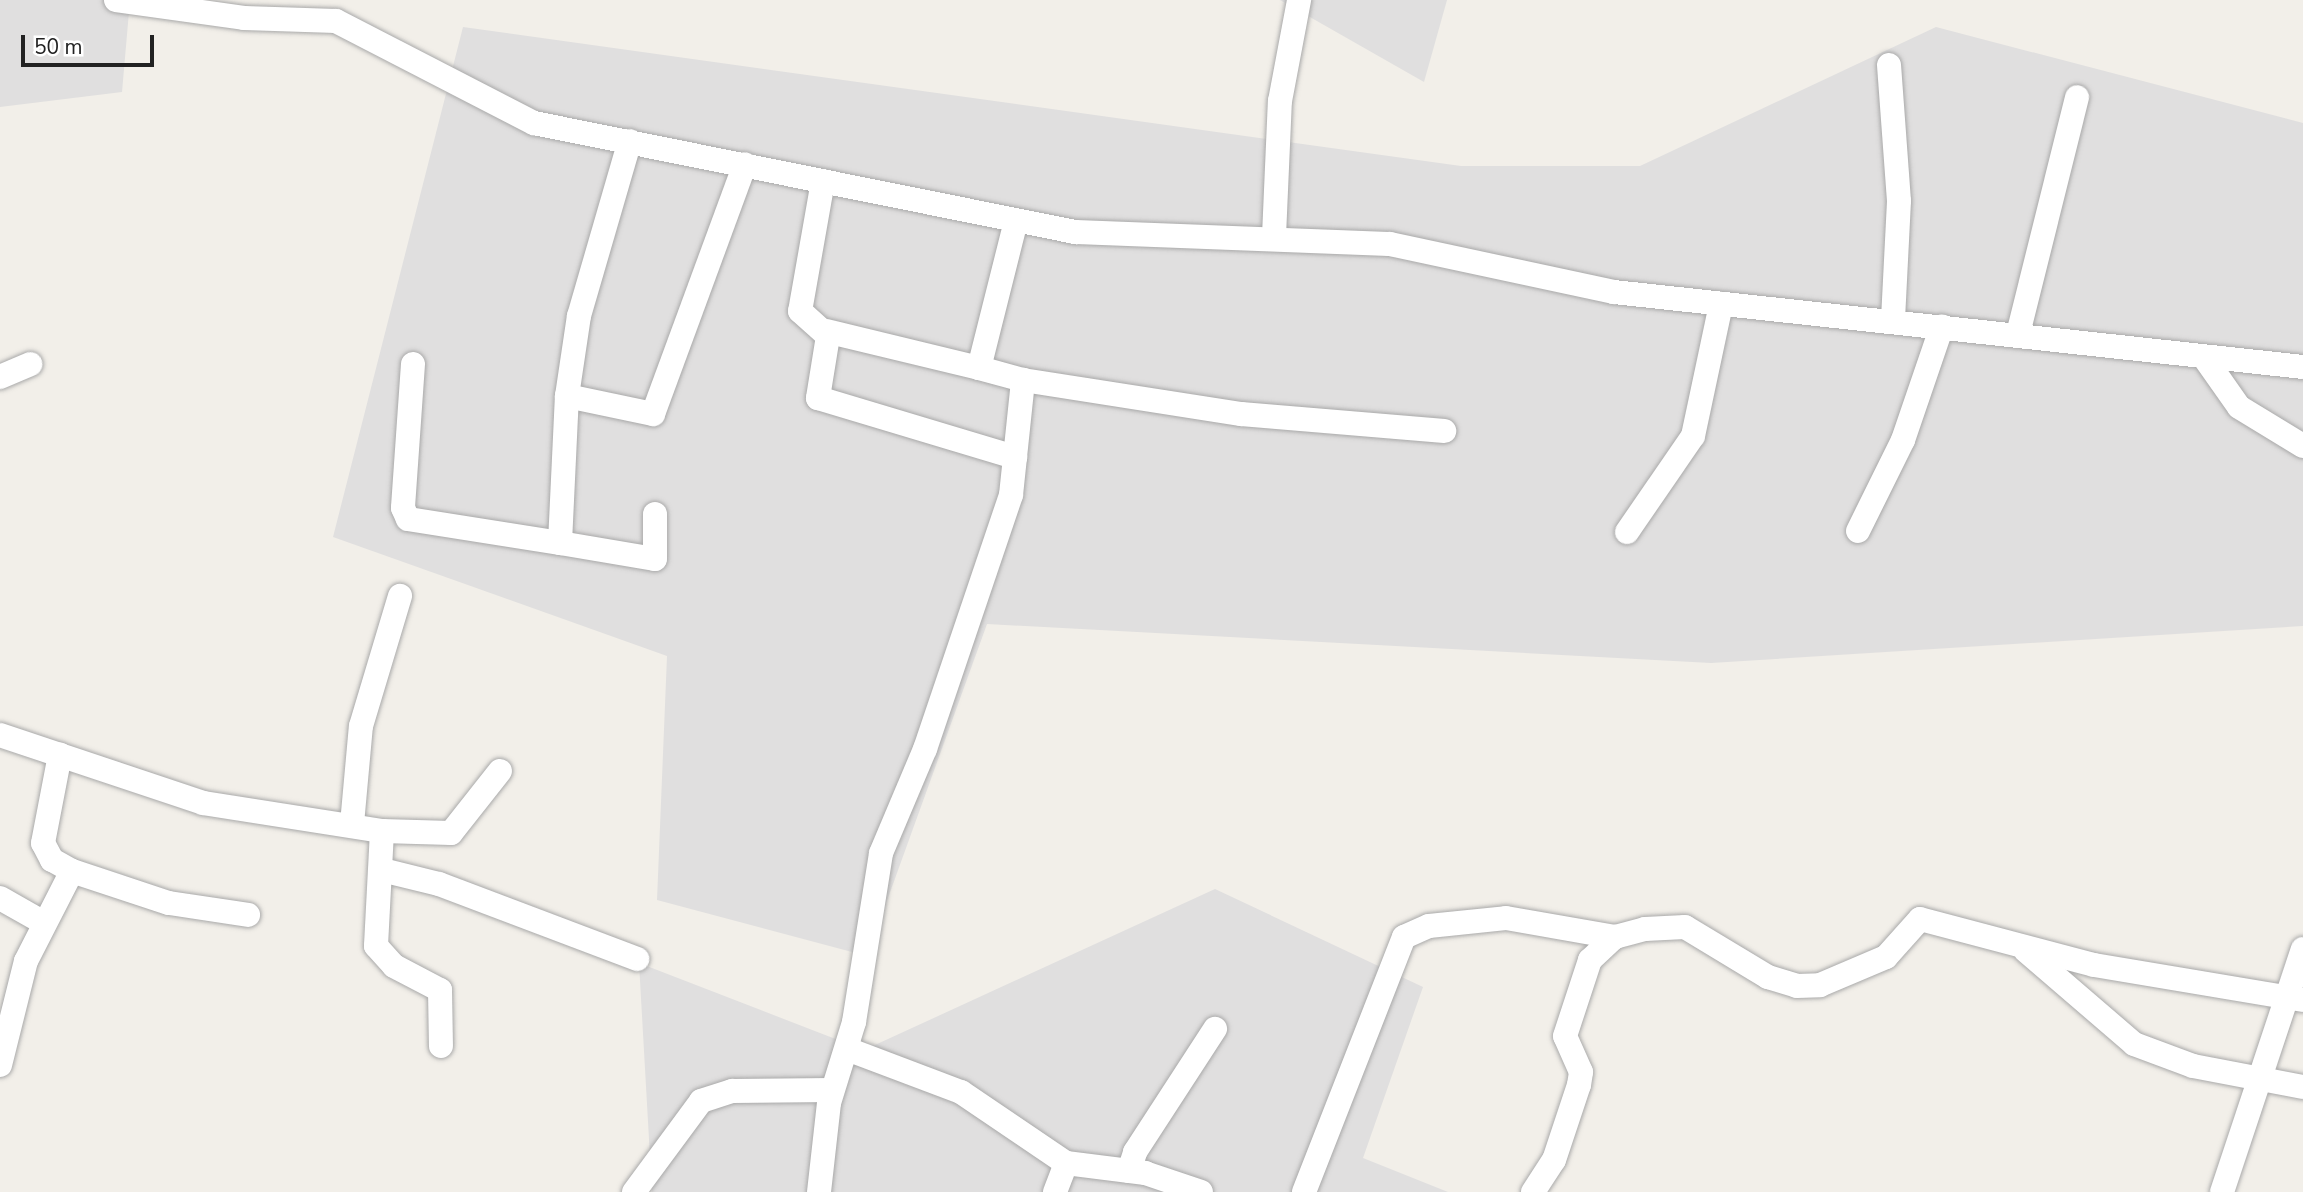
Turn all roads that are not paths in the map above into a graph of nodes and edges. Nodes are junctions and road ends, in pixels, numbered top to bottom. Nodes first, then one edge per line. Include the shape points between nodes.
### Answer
1 (116, 0) edge
2 (1299, 0) edge
3 (275, 10) edge
4 (1889, 65) dead end
5 (2077, 97) dead end
6 (630, 141) junction
7 (745, 164) junction
8 (823, 181) junction
9 (1016, 221) junction
10 (1274, 236) junction
11 (1721, 304) junction
12 (1893, 321) junction
13 (1942, 326) junction
14 (826, 331) junction
15 (2018, 334) junction
16 (2206, 360) junction
17 (30, 364) dead end
18 (413, 364) dead end
19 (2303, 367) edge
20 (979, 368) junction
21 (0, 377) edge
22 (1023, 380) junction
23 (567, 396) junction
24 (1444, 431) dead end
25 (2303, 446) edge
26 (1015, 457) junction
27 (655, 514) dead end
28 (1858, 531) dead end
29 (1627, 532) dead end
30 (560, 543) junction
31 (400, 596) dead end
32 (0, 735) edge
33 (60, 755) junction
34 (500, 771) dead end
35 (352, 824) junction
36 (382, 831) junction
37 (382, 870) junction
38 (72, 871) junction
39 (0, 898) edge
40 (248, 915) dead end
41 (44, 923) junction
42 (1615, 937) junction
43 (2303, 949) edge
44 (2026, 951) junction
45 (637, 959) dead end
46 (2294, 999) edge
47 (1215, 1029) dead end
48 (440, 1046) dead end
49 (847, 1049) junction
50 (0, 1065) edge
51 (2260, 1079) junction
52 (2303, 1087) edge
53 (832, 1090) junction
54 (1066, 1163) junction
55 (1129, 1171) junction
56 (635, 1192) edge
57 (819, 1192) edge
58 (1055, 1192) edge
59 (1201, 1192) edge
60 (1304, 1192) edge
61 (1533, 1192) edge
62 (2222, 1192) edge

1 - 3 street
2 - 10 street via 1280,101
3 - 6 street via 336,21 505,113
4 - 12 street via 1899,201
5 - 15 street
6 - 7 street
6 - 23 street via 579,316
7 - 8 street
7 - 23 street via 653,414
8 - 9 street
8 - 14 street via 800,311
9 - 10 street via 1126,236
9 - 20 street
10 - 11 street via 1437,249 1614,292
11 - 12 street
11 - 29 street via 1693,436
12 - 13 street
13 - 15 street
13 - 28 street via 1903,440
14 - 20 street
14 - 26 street via 821,401
15 - 16 street
16 - 19 street
16 - 25 street via 2239,407
17 - 21 street
18 - 30 street via 408,519
20 - 22 street
22 - 24 street via 1241,414
22 - 26 street
23 - 30 street
26 - 49 street via 1002,527 925,749 881,853
27 - 30 street via 655,559
31 - 35 street via 361,726
32 - 33 street
33 - 35 street via 212,805
33 - 38 street via 43,843 52,860
34 - 36 street via 451,833
35 - 36 street
36 - 37 street
37 - 45 street via 439,884
37 - 48 street via 376,946 394,966 440,990
38 - 40 street via 169,903
38 - 41 street
39 - 41 street
41 - 50 street via 17,987
42 - 44 street via 1685,927 1768,977 1797,986 1820,985 1886,957 1920,919
42 - 60 street via 1506,918 1429,926 1405,937
42 - 61 street via 1590,960 1568,1022 1565,1036 1581,1072 1579,1085 1554,1160
43 - 46 street
44 - 46 street
44 - 51 street via 2134,1044 2193,1066
46 - 51 street
47 - 55 street via 1135,1152
49 - 53 street
49 - 54 street via 961,1092
51 - 52 street
51 - 62 street
53 - 56 street via 732,1091 701,1101
53 - 57 street
54 - 55 street
54 - 58 street
55 - 59 street

